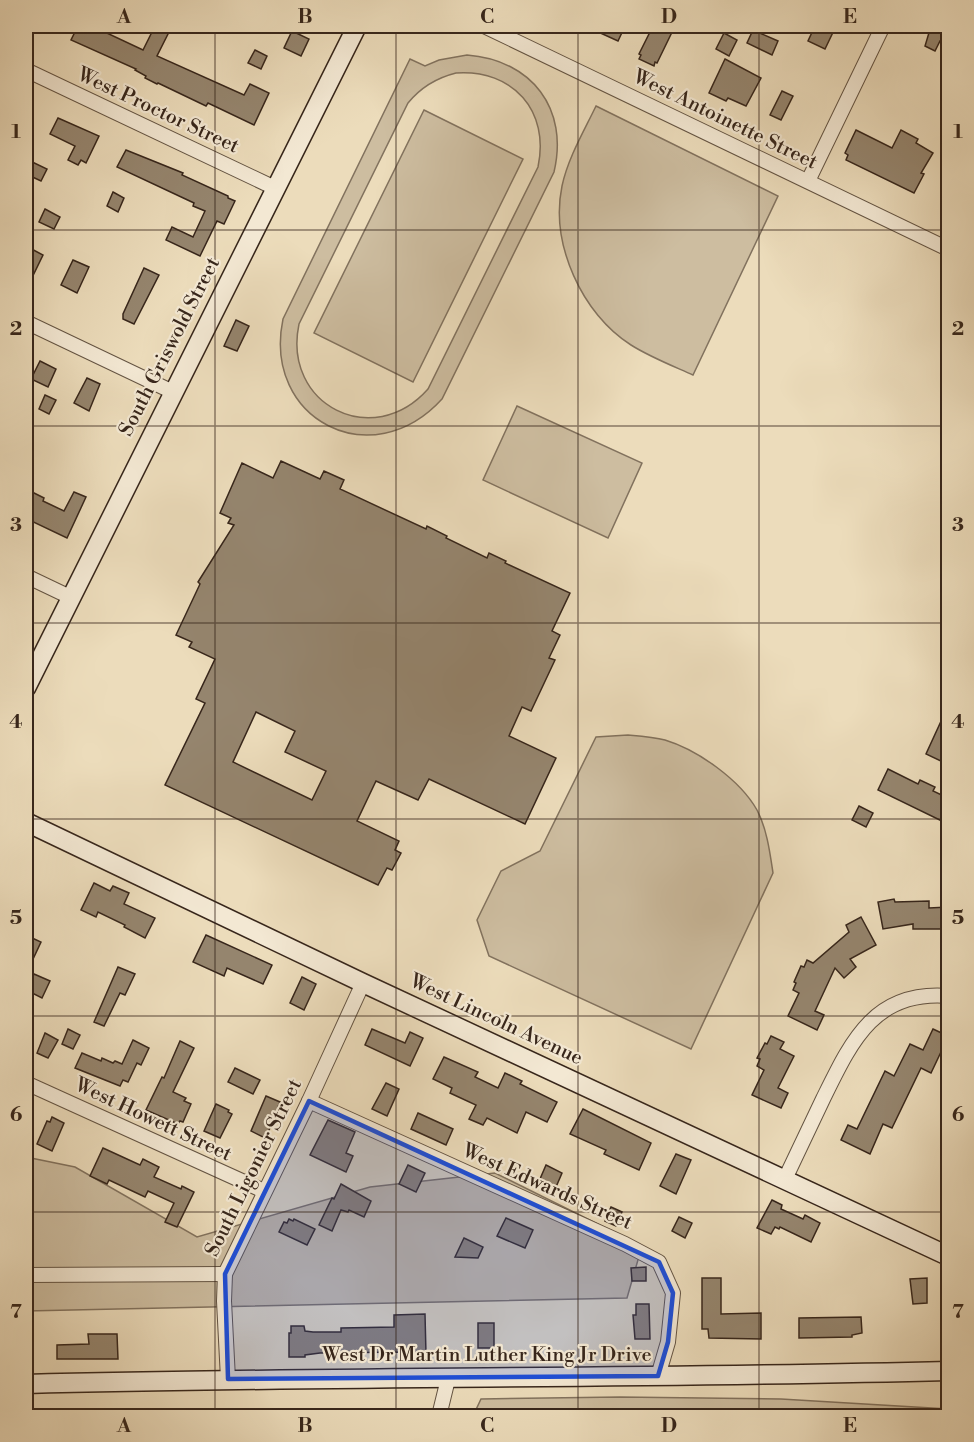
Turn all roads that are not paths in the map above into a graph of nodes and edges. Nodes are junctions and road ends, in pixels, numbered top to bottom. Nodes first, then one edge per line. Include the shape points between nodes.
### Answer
1 (357, 26) edge
2 (484, 26) edge
3 (883, 26) edge
4 (26, 70) edge
5 (808, 181) junction
6 (275, 188) junction
7 (948, 249) edge
8 (26, 322) edge
9 (173, 392) junction
10 (26, 576) edge
11 (70, 597) junction
12 (26, 688) edge
13 (26, 822) edge
14 (363, 983) junction
15 (948, 996) edge
16 (26, 1083) edge
17 (309, 1101) junction
18 (785, 1179) junction
19 (264, 1191) junction
20 (948, 1256) edge
21 (225, 1274) junction
22 (26, 1275) edge
23 (948, 1371) edge
24 (658, 1376) junction
25 (228, 1379) junction
26 (448, 1379) junction
27 (26, 1384) edge
28 (439, 1416) edge

1 - 6 main road, South Griswold Street
2 - 5 street, West Antoinette Street
3 - 5 street
4 - 6 street, West Proctor Street
5 - 7 street, West Antoinette Street
6 - 9 main road, South Griswold Street
8 - 9 street
9 - 11 main road, South Griswold Street
10 - 11 street
11 - 12 main road, South Griswold Street
13 - 14 main road, West Lincoln Avenue
14 - 17 street, South Ligonier Street
14 - 18 main road, West Lincoln Avenue
15 - 18 street via 903,1000 884,1010 862,1030 838,1069
16 - 19 street, West Howett Street
17 - 19 street, South Ligonier Street
17 - 24 street, West Edwards Street via 659,1262 673,1293 668,1342
18 - 20 main road, West Lincoln Avenue
19 - 21 street, South Ligonier Street
21 - 22 street
21 - 25 street, South Ligonier Street
23 - 24 main road, West Dr Martin Luther King Jr Drive
24 - 26 main road, West Dr Martin Luther King Jr Drive
25 - 26 main road, West Dr Martin Luther King Jr Drive
25 - 27 main road, West Dr Martin Luther King Jr Drive
26 - 28 street

